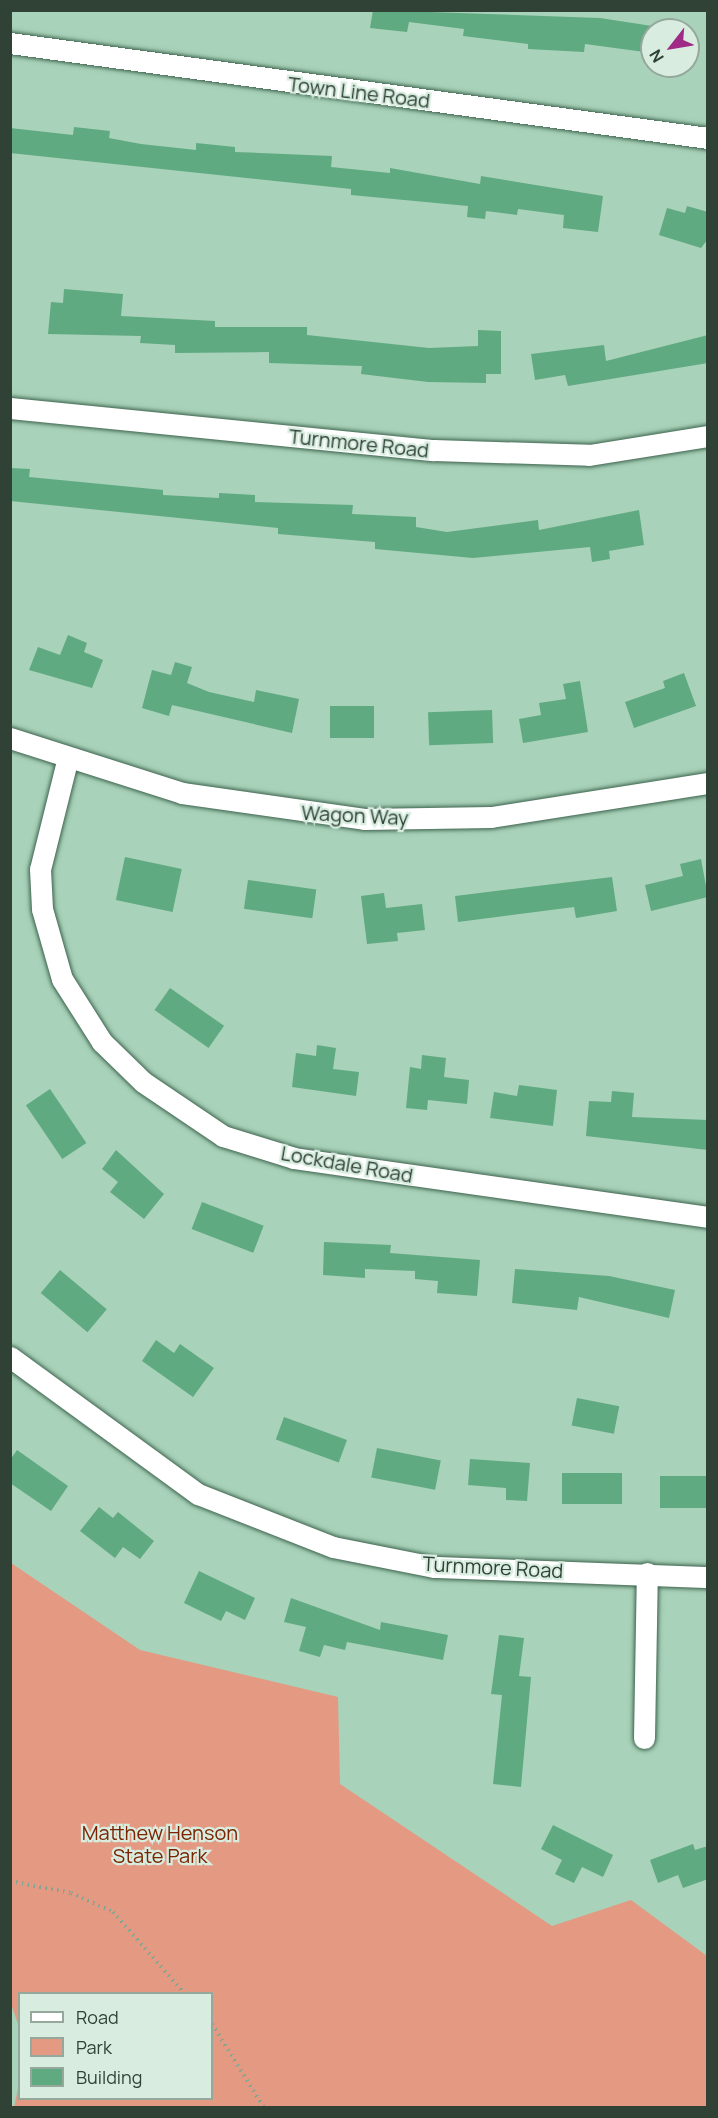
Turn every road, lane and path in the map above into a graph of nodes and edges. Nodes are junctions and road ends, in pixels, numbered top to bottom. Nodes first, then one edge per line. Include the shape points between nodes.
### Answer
1 (10, 43) edge
2 (708, 138) edge
3 (10, 408) edge
4 (708, 436) edge
5 (10, 738) edge
6 (68, 761) junction
7 (708, 783) edge
8 (708, 1218) edge
9 (10, 1357) edge
10 (647, 1573) junction
11 (708, 1577) edge
12 (644, 1738) dead end
13 (10, 1881) edge
14 (183, 1992) edge
15 (213, 2026) edge
16 (264, 2108) edge

1 - 2 street, Town Line Road
3 - 4 street, Turnmore Road via 434,450 589,455
5 - 6 street, Wagon Way
6 - 7 street, Wagon Way via 182,793 364,819 491,817
6 - 8 street, Lockdale Road via 40,869 42,909 62,979 102,1042 143,1082 223,1136 294,1158
9 - 10 street, Turnmore Road via 198,1494 275,1528 333,1547 434,1567
10 - 11 street, Turnmore Road
10 - 12 street
13 - 14 path via 94,1901 130,1926
15 - 16 path

